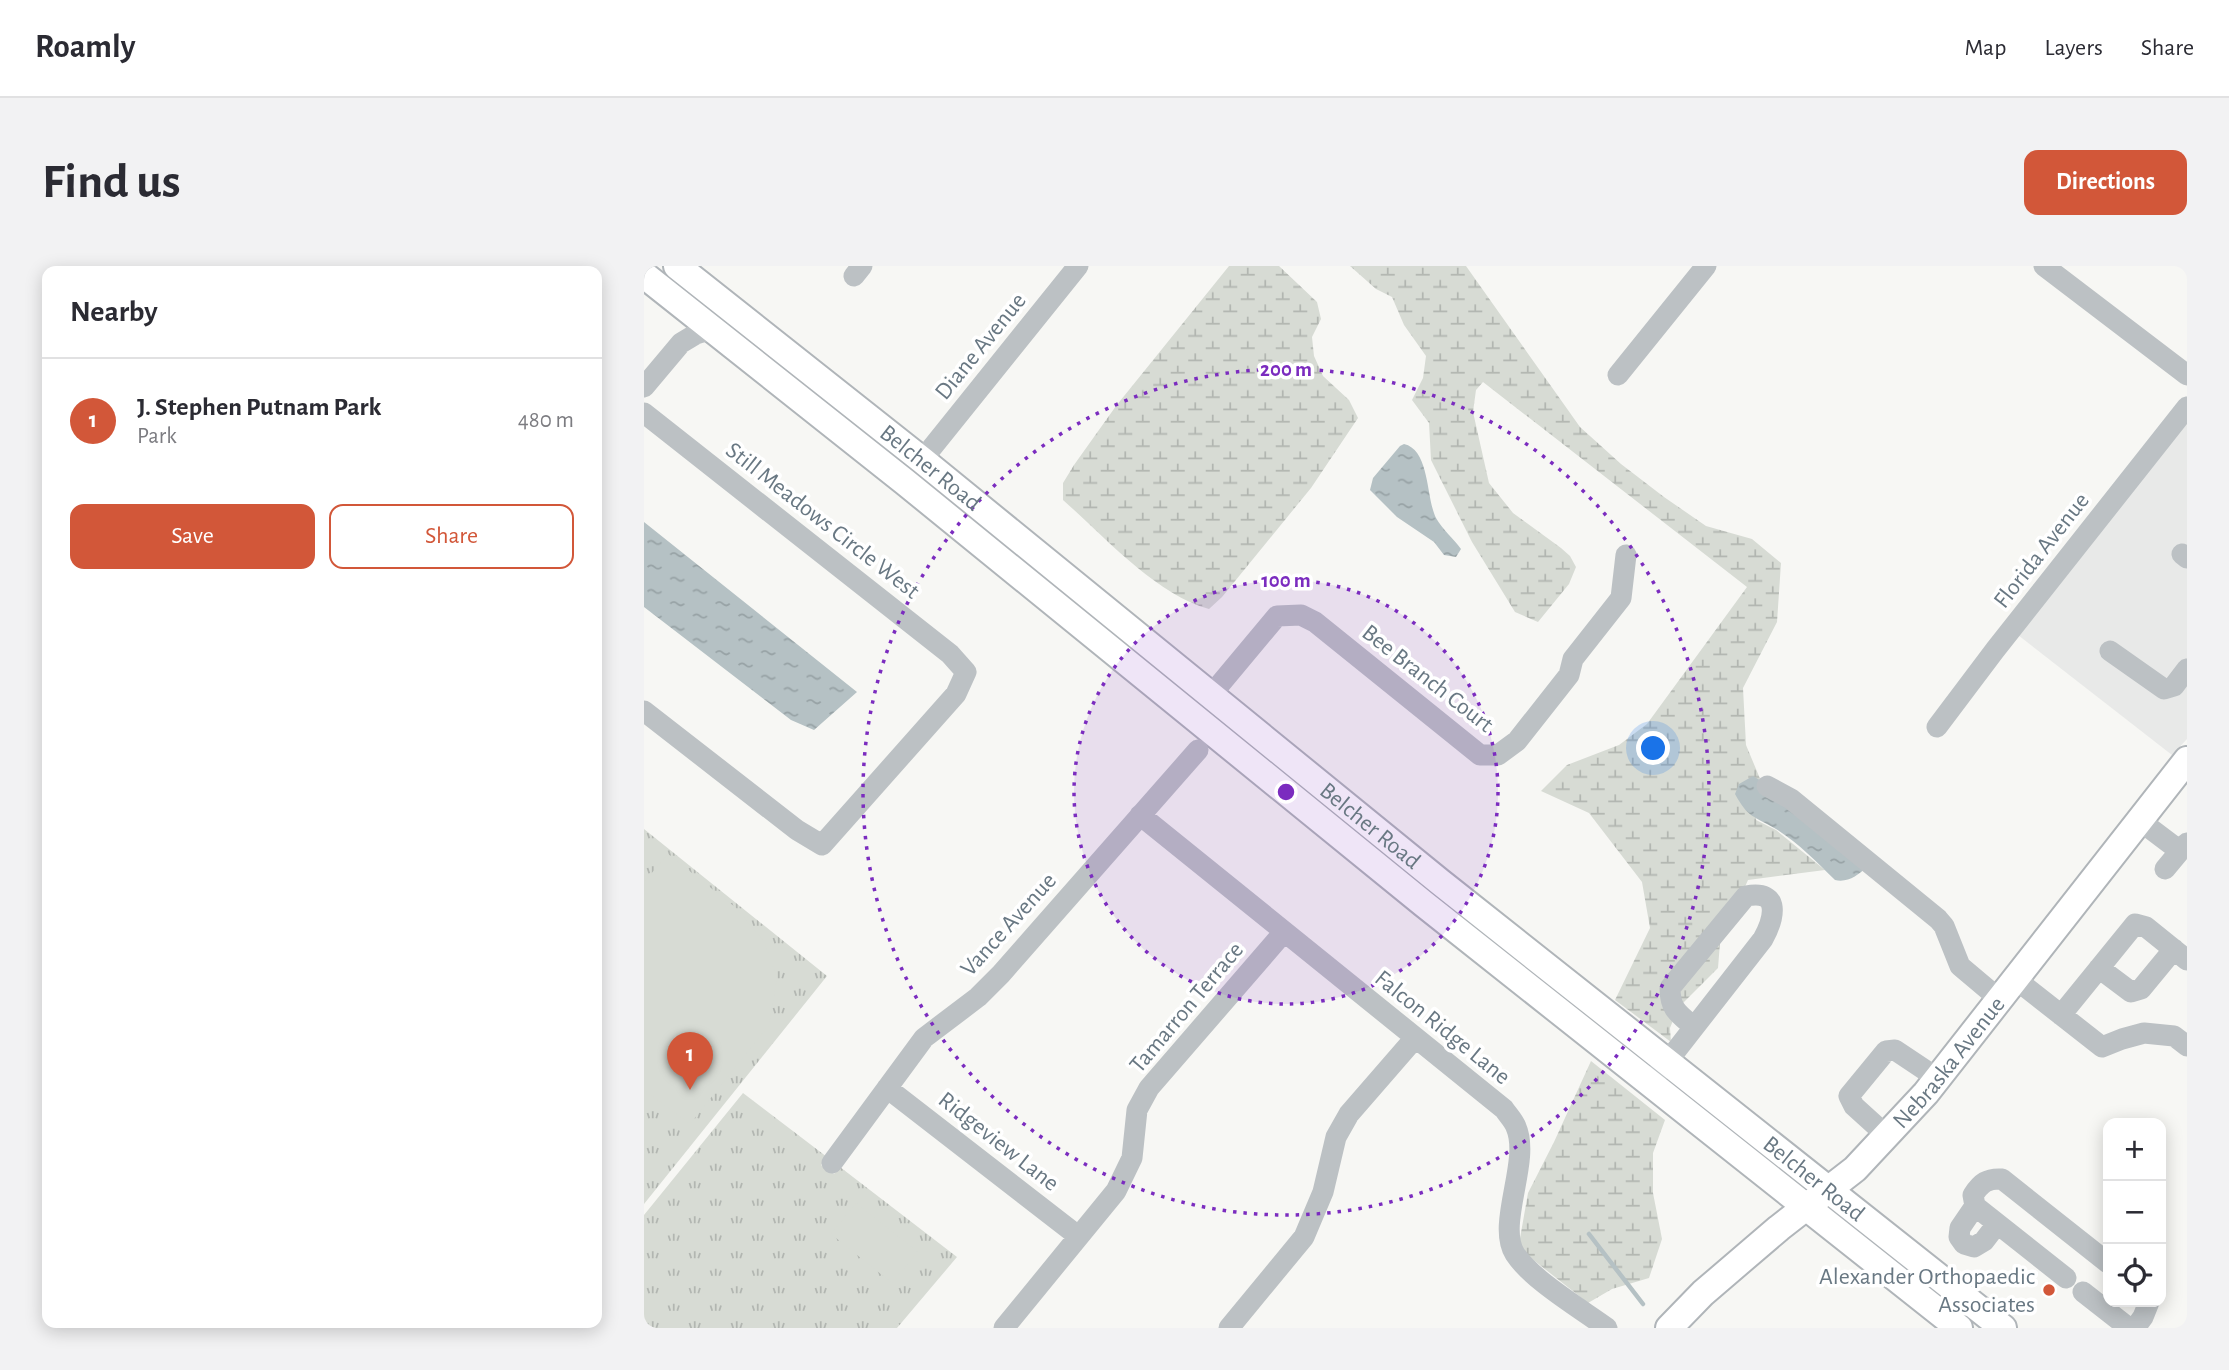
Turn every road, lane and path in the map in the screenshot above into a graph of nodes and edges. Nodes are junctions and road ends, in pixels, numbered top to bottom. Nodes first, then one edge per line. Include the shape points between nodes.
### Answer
1 (677, 266) edge
2 (1079, 266) edge
3 (1706, 266) edge
4 (2044, 266) edge
5 (644, 275) edge
6 (712, 328) junction
7 (1618, 375) dead end
8 (2187, 375) edge
9 (644, 387) edge
10 (2187, 407) edge
11 (644, 413) edge
12 (922, 460) junction
13 (1626, 555) dead end
14 (2110, 650) dead end
15 (2187, 669) edge
16 (1211, 695) junction
17 (644, 711) edge
18 (1937, 727) dead end
19 (1198, 750) dead end
20 (2187, 760) edge
21 (1767, 786) dead end
22 (1140, 815) junction
23 (2140, 820) junction
24 (2183, 847) edge
25 (2165, 869) dead end
26 (1284, 932) junction
27 (2180, 955) edge
28 (2099, 968) junction
29 (2006, 988) junction
30 (2061, 1015) junction
31 (1694, 1027) junction
32 (1415, 1038) junction
33 (2187, 1046) edge
34 (1667, 1062) junction
35 (1937, 1078) junction
36 (1649, 1084) junction
37 (887, 1088) junction
38 (1886, 1135) junction
39 (832, 1163) dead end
40 (1828, 1191) junction
41 (1975, 1206) junction
42 (1805, 1208) junction
43 (1997, 1224) junction
44 (1078, 1236) junction
45 (2103, 1259) edge
46 (2066, 1279) dead end
47 (2083, 1292) dead end
48 (2147, 1307) edge
49 (1004, 1328) edge
50 (1229, 1328) edge
51 (1607, 1328) edge
52 (1669, 1328) edge
53 (1959, 1328) edge
54 (2003, 1328) edge
55 (2129, 1328) edge
56 (2135, 1328) edge

1 - 12 main road, Belcher Road
2 - 12 street, Diane Avenue
3 - 7 street
4 - 8 street
5 - 6 main road, Belcher Road
6 - 9 street via 681,343
6 - 36 main road, Belcher Road
10 - 18 street, Florida Avenue
11 - 17 street, Still Meadows Circle West via 950,654 966,672 957,694 822,845
12 - 16 main road, Belcher Road
13 - 16 street, Bee Branch Court via 1621,598 1573,659 1562,684 1517,741 1498,755 1480,755 1301,615 1277,616
14 - 15 street via 2164,689 2174,686
16 - 34 main road, Belcher Road
19 - 22 street, Vance Avenue
20 - 23 main road, Nebraska Avenue
21 - 29 street via 1791,799 1938,919 1961,966
22 - 26 street, Falcon Ridge Lane
22 - 37 street, Vance Avenue via 1001,974 924,1038
23 - 24 street
23 - 29 main road, Nebraska Avenue
24 - 25 street
26 - 32 street, Falcon Ridge Lane
26 - 44 street, Tamarron Terrace via 1149,1088 1137,1110 1132,1158 1116,1191
27 - 28 street via 2141,989 2131,992
27 - 28 street via 2146,927 2135,924
28 - 30 street
29 - 30 street
29 - 35 main road, Nebraska Avenue
30 - 33 street via 2102,1048 2144,1033 2174,1035
31 - 31 street via 1763,939 1773,910 1764,897 1746,896 1670,988 1674,1009
31 - 34 street
32 - 50 street via 1349,1114 1336,1137 1323,1192 1304,1237
32 - 51 street, Falcon Ridge Lane via 1504,1109 1517,1127 1520,1148 1509,1239 1515,1254 1532,1274
34 - 36 street
34 - 40 main road, Belcher Road
35 - 38 main road, Nebraska Avenue
35 - 38 street via 1895,1050 1886,1051 1849,1096
36 - 42 main road, Belcher Road
37 - 39 street, Vance Avenue
37 - 44 street, Ridgeview Lane
38 - 40 main road, Nebraska Avenue
40 - 42 main road, Nebraska Avenue
40 - 54 main road, Belcher Road
41 - 43 street
41 - 43 street via 1960,1228 1964,1244 1974,1247 1984,1241
41 - 45 street via 1973,1195 1980,1184 2002,1179
42 - 52 main road, Nebraska Avenue via 1703,1293
42 - 53 main road, Belcher Road
43 - 46 street
44 - 49 street, Tamarron Terrace
47 - 55 street
48 - 56 street

